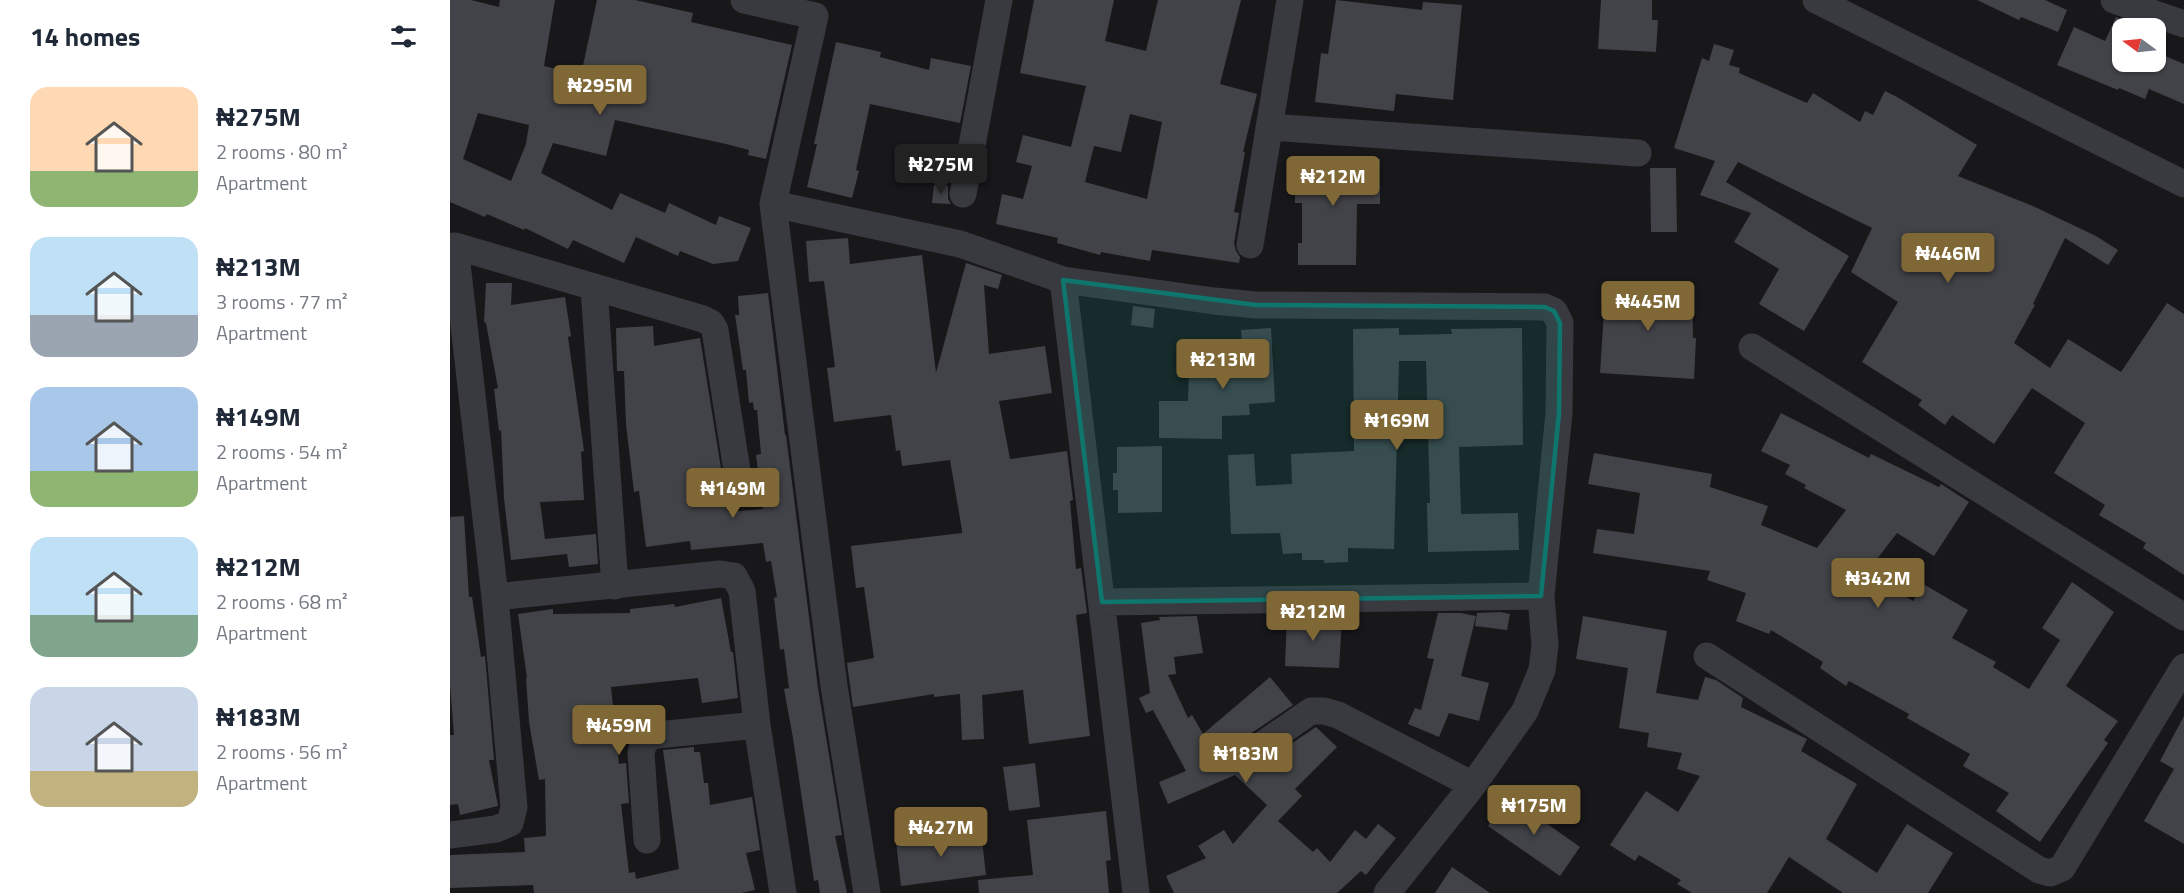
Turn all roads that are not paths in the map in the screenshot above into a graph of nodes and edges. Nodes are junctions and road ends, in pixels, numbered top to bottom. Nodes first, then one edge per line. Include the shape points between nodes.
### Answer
1 (744, 0) edge
2 (999, 0) edge
3 (1290, 0) edge
4 (1816, 0) edge
5 (2115, 0) edge
6 (2184, 24) edge
7 (1269, 127) junction
8 (1638, 153) dead end
9 (2184, 184) edge
10 (963, 194) dead end
11 (773, 204) junction
12 (453, 245) edge
13 (1250, 245) dead end
14 (1063, 280) junction
15 (594, 288) junction
16 (1752, 347) dead end
17 (740, 490) dead end
18 (615, 586) junction
19 (1540, 596) junction
20 (495, 597) junction
21 (1102, 602) junction
22 (2184, 617) edge
23 (1707, 656) dead end
24 (2184, 667) edge
25 (757, 725) junction
26 (1259, 747) dead end
27 (1473, 785) junction
28 (450, 835) edge
29 (647, 840) dead end
30 (783, 893) edge
31 (867, 893) edge
32 (1136, 893) edge
33 (1388, 893) edge

1 - 11 street via 816,16
2 - 10 street
3 - 7 street
4 - 9 street
5 - 6 street
7 - 8 street
7 - 13 street
11 - 14 street via 960,244
11 - 31 street via 834,686
12 - 15 street
12 - 20 street
14 - 19 street via 1256,305 1545,307 1554,311 1560,323 1559,413
14 - 21 street
15 - 17 street via 711,323
15 - 18 street
16 - 22 street
18 - 20 street
18 - 25 street via 720,574 735,576 742,591
19 - 21 street
19 - 27 street via 1545,645 1536,689
20 - 28 street via 514,807 510,823 496,829
21 - 32 street
23 - 24 street via 2050,873 2062,868
25 - 29 street via 645,739 640,753
25 - 30 street
26 - 27 street via 1311,711 1324,711
27 - 33 street

